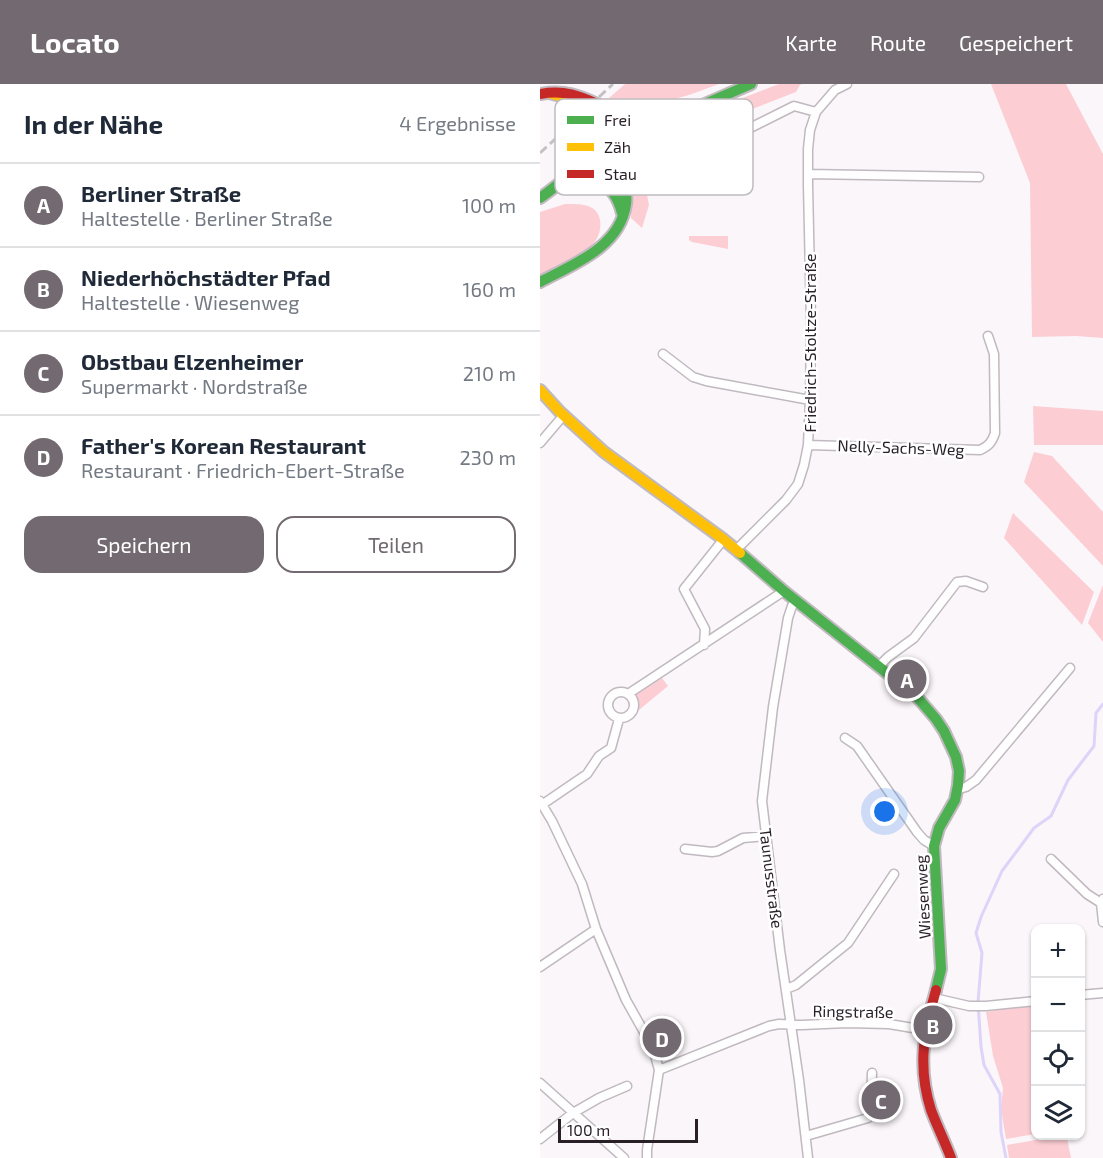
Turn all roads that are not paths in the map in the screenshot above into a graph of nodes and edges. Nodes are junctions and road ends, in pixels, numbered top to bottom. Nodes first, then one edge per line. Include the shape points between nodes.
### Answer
1 (751, 84) edge
2 (847, 84) edge
3 (541, 94) edge
4 (568, 99) edge
5 (588, 99) edge
6 (717, 99) edge
7 (816, 112) junction
8 (753, 126) edge
9 (808, 174) junction
10 (979, 177) dead end
11 (554, 188) edge
12 (616, 195) edge
13 (625, 195) edge
14 (540, 198) edge
15 (621, 221) junction
16 (540, 282) edge
17 (988, 336) dead end
18 (663, 354) dead end
19 (540, 390) edge
20 (810, 400) junction
21 (562, 416) junction
22 (540, 444) edge
23 (808, 445) junction
24 (723, 540) junction
25 (736, 550) junction
26 (983, 587) dead end
27 (784, 591) junction
28 (796, 601) junction
29 (704, 645) junction
30 (879, 666) junction
31 (1070, 668) dead end
32 (628, 694) junction
33 (619, 718) junction
34 (845, 738) dead end
35 (959, 789) junction
36 (541, 803) edge
37 (766, 836) junction
38 (934, 846) junction
39 (685, 849) dead end
40 (1051, 859) dead end
41 (894, 874) dead end
42 (1102, 901) edge
43 (1103, 922) edge
44 (596, 929) junction
45 (540, 967) edge
46 (786, 989) junction
47 (1103, 993) edge
48 (1085, 995) edge
49 (934, 998) junction
50 (1031, 1000) edge
51 (791, 1023) junction
52 (925, 1030) junction
53 (659, 1070) junction
54 (872, 1073) dead end
55 (540, 1083) edge
56 (627, 1086) dead end
57 (573, 1113) junction
58 (806, 1136) junction
59 (540, 1139) edge
60 (624, 1158) edge
61 (647, 1158) edge
62 (808, 1158) edge
63 (951, 1158) edge

1 - 6 street
2 - 7 street, Friedrich-Stoltze-Straße via 835,90
3 - 4 street
3 - 5 street via 569,90
7 - 8 street via 794,106
7 - 9 street, Friedrich-Stoltze-Straße via 810,130
9 - 10 street
9 - 20 street, Friedrich-Stoltze-Straße
11 - 14 street
12 - 15 street
13 - 15 street
15 - 16 street via 604,245
17 - 23 street, Nelly-Sachs-Weg via 994,354 995,433 987,447 980,450
18 - 20 street via 693,377
19 - 21 street
20 - 23 street, Friedrich-Stoltze-Straße
21 - 22 street
21 - 24 street via 598,449
23 - 25 street, Friedrich-Stoltze-Straße via 798,484
24 - 25 street
24 - 29 street via 684,589 705,628
25 - 27 street
26 - 30 street via 957,582 914,638
27 - 28 street
27 - 29 street
28 - 30 street
28 - 37 street, Taunusstraße via 788,618 773,707 762,801
29 - 32 street
30 - 35 street via 917,697 940,723 959,767
31 - 35 street, Wiesenweg via 976,780
32 - 33 street via 634,704 632,711
32 - 33 street via 620,692 609,698 609,712
33 - 36 street via 611,748 599,756 587,774
34 - 38 street via 857,746 917,832
35 - 38 street, Wiesenweg
36 - 44 street via 582,884
37 - 39 street via 743,838 712,852
37 - 46 street, Taunusstraße
38 - 49 street, Wiesenweg via 941,969
40 - 42 street via 1087,894
41 - 46 street via 848,943
42 - 43 street
44 - 45 street
44 - 53 street via 626,1000 653,1048
46 - 51 street, Taunusstraße
47 - 48 street
49 - 50 street via 974,1006
49 - 52 street, Wiesenweg
51 - 52 street, Ringstraße via 889,1024
51 - 53 street, Ringstraße via 769,1026
51 - 58 street, Taunusstraße
52 - 63 street via 924,1076 929,1101
53 - 61 street
54 - 58 street via 872,1108 868,1118
55 - 57 street
56 - 57 street
57 - 59 street
57 - 60 street
58 - 62 street, Taunusstraße

